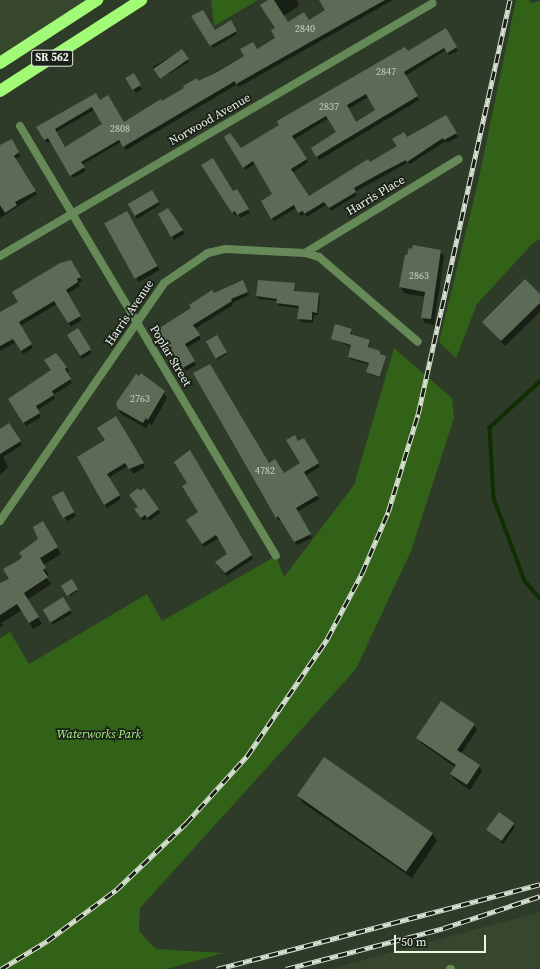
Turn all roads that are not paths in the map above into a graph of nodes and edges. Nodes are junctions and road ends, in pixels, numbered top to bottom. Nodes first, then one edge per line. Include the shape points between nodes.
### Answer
1 (97, 0) edge
2 (141, 0) edge
3 (149, 0) edge
4 (433, 3) dead end
5 (105, 24) junction
6 (0, 63) edge
7 (0, 91) edge
8 (20, 126) dead end
9 (459, 159) dead end
10 (71, 215) junction
11 (305, 253) junction
12 (0, 256) edge
13 (137, 324) junction
14 (418, 342) dead end
15 (0, 521) edge
16 (276, 556) dead end

1 - 6 highway, SR 562
2 - 5 highway, SR 562
3 - 5 highway
4 - 10 street, Norwood Avenue
5 - 7 highway, SR 562
8 - 10 street, Poplar Street
9 - 11 street, Harris Place
10 - 12 street, Norwood Avenue
10 - 13 street, Poplar Street
11 - 13 street, Harris Avenue via 226,249 208,253 164,283
11 - 14 street, Harris Avenue via 320,257
13 - 15 street, Harris Avenue
13 - 16 street, Poplar Street

